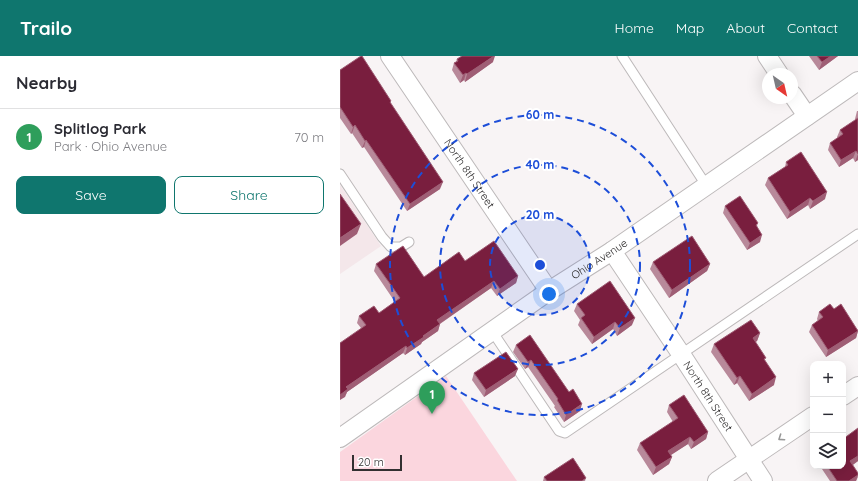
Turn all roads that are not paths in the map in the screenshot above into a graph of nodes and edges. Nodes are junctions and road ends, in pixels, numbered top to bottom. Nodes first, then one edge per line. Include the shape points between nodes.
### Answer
1 (390, 56) edge
2 (622, 56) edge
3 (767, 56) edge
4 (775, 68) edge
5 (858, 81) edge
6 (798, 103) edge
7 (807, 116) junction
8 (340, 174) edge
9 (706, 185) junction
10 (858, 234) edge
11 (409, 242) dead end
12 (612, 251) junction
13 (549, 291) junction
14 (492, 331) junction
15 (681, 354) junction
16 (858, 386) edge
17 (846, 394) edge
18 (810, 418) edge
19 (340, 438) edge
20 (748, 460) junction
21 (717, 481) edge
22 (763, 481) edge

1 - 13 street, North 8th Street
2 - 9 lane
3 - 4 street
5 - 7 street, Ohio Avenue
6 - 7 street
7 - 9 street, Ohio Avenue
8 - 11 lane via 391,247 401,247
9 - 12 street, Ohio Avenue
10 - 15 lane
12 - 13 street, Ohio Avenue
12 - 15 street, North 8th Street
13 - 14 street, Ohio Avenue
14 - 15 lane via 558,431 565,433
14 - 19 street, Ohio Avenue
15 - 20 street, North 8th Street
16 - 17 street
18 -> 20 street
20 - 21 street
20 - 22 street, North 8th Street

